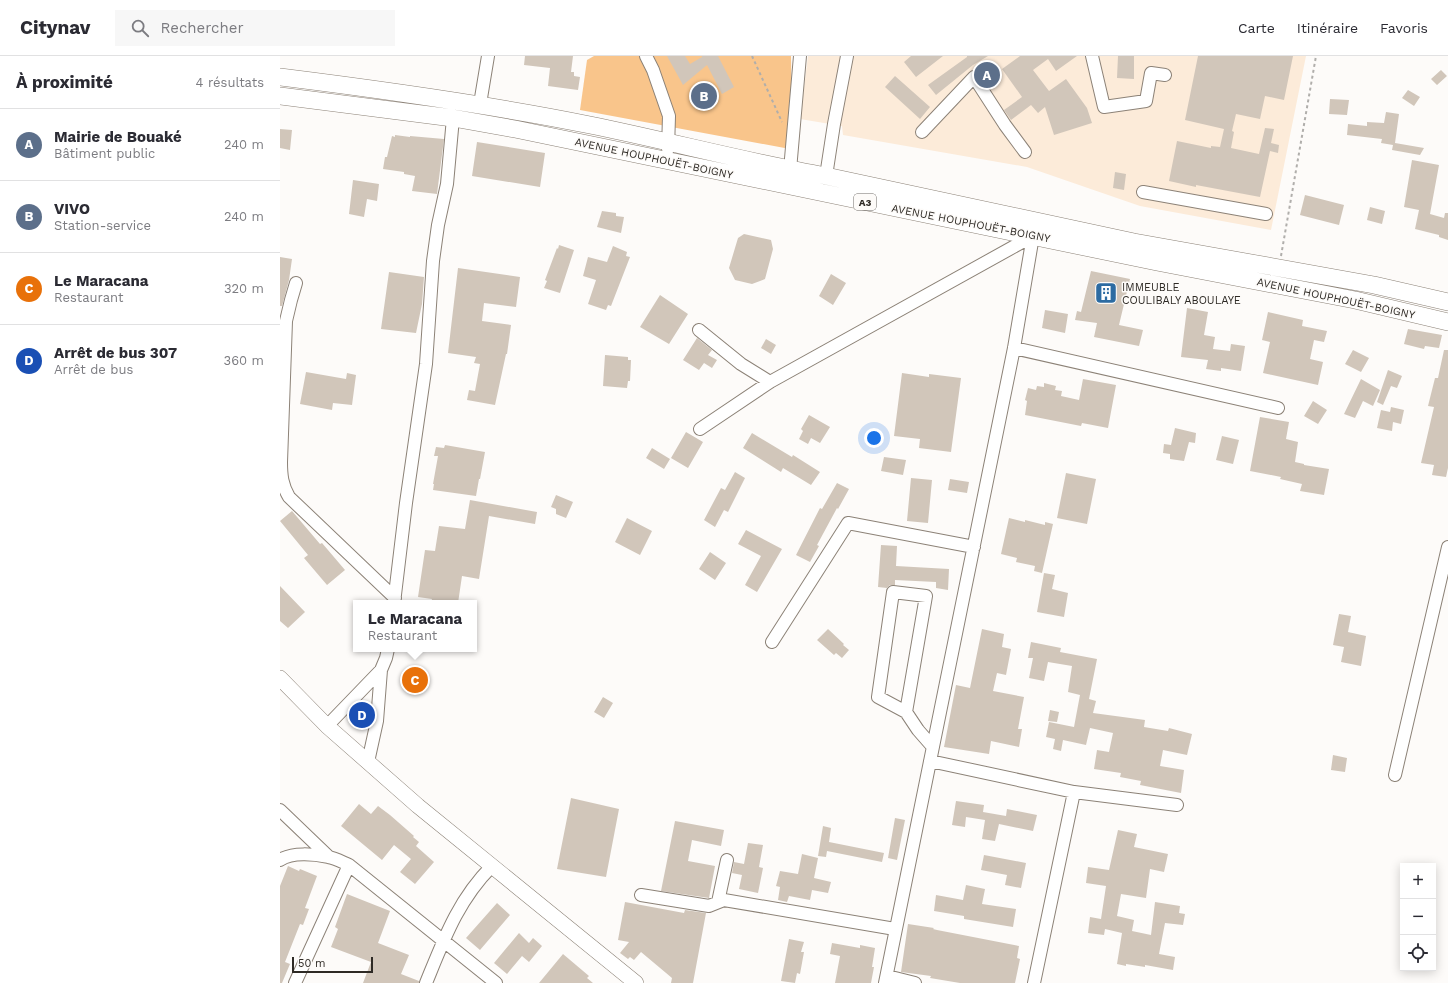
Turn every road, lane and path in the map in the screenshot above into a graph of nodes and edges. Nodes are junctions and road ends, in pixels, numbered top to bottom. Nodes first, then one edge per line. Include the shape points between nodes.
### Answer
1 (488, 56) edge
2 (646, 56) edge
3 (752, 56) edge
4 (800, 56) edge
5 (847, 56) edge
6 (1092, 56) edge
7 (1316, 56) edge
8 (1165, 75) dead end
9 (280, 77) edge
10 (280, 96) edge
11 (480, 104) junction
12 (453, 118) junction
13 (783, 124) dead end
14 (922, 132) dead end
15 (669, 143) junction
16 (1025, 152) dead end
17 (666, 160) junction
18 (790, 170) junction
19 (826, 176) junction
20 (1143, 192) dead end
21 (1266, 214) dead end
22 (1033, 236) junction
23 (1279, 267) junction
24 (296, 283) dead end
25 (1448, 302) edge
26 (1448, 322) edge
27 (699, 330) dead end
28 (1014, 348) junction
29 (770, 382) junction
30 (1278, 408) dead end
31 (700, 429) dead end
32 (974, 547) junction
33 (1448, 547) edge
34 (394, 600) edge
35 (772, 642) dead end
36 (387, 652) edge
37 (381, 670) junction
38 (280, 678) edge
39 (906, 712) junction
40 (327, 726) junction
41 (932, 746) junction
42 (930, 761) junction
43 (368, 762) junction
44 (1395, 775) dead end
45 (1074, 792) junction
46 (1177, 805) dead end
47 (280, 810) edge
48 (329, 857) junction
49 (280, 860) edge
50 (727, 860) dead end
51 (349, 865) junction
52 (492, 866) junction
53 (641, 895) dead end
54 (718, 902) junction
55 (895, 929) junction
56 (443, 941) junction
57 (886, 980) edge
58 (295, 983) edge
59 (426, 983) edge
60 (496, 983) edge
61 (636, 983) edge
62 (915, 983) edge
63 (1034, 983) edge

1 - 11 street
2 - 15 street via 669,116
3 - 13 path
4 - 18 street
5 - 19 street
6 - 8 street via 1104,107 1146,101 1151,73
7 - 23 path
9 - 11 highway, AVENUE HOUPHOUËT-BOIGNY / A3
10 - 12 highway, AVENUE HOUPHOUËT-BOIGNY / A3
11 - 15 highway, AVENUE HOUPHOUËT-BOIGNY / A3
12 - 17 highway, AVENUE HOUPHOUËT-BOIGNY / A3
12 - 34 street via 434,261 426,364
14 - 16 street via 974,77
15 - 17 street
15 - 18 highway, AVENUE HOUPHOUËT-BOIGNY / A3
17 - 22 highway, AVENUE HOUPHOUËT-BOIGNY / A3
18 - 19 highway, AVENUE HOUPHOUËT-BOIGNY / A3
19 - 23 highway, AVENUE HOUPHOUËT-BOIGNY / A3 via 1134,242
20 - 21 street
22 - 26 highway, AVENUE HOUPHOUËT-BOIGNY / A3 via 1355,300
22 - 28 street
22 - 29 street
23 - 25 highway, AVENUE HOUPHOUËT-BOIGNY / A3
24 - 34 street via 286,321 281,462 284,487 290,497
27 - 29 street via 741,364
28 - 30 street
28 - 32 street
29 - 31 street
32 - 35 street via 848,523
32 - 41 street
33 - 44 street
36 - 37 street
37 - 40 street
37 - 43 street via 377,721
38 - 40 main road
39 - 39 street via 878,697 893,592 926,596
39 - 41 street
40 - 43 main road
41 - 42 street
42 - 45 street
42 - 55 street
43 - 52 main road
45 - 46 street
45 - 63 street
47 - 48 street
48 - 49 street via 300,855
48 - 51 street
50 - 54 street
51 - 56 street
51 - 58 street
52 - 56 street via 464,899
52 - 61 main road
53 - 54 street via 709,906
54 - 55 street via 724,900
55 - 57 street
56 - 59 street
56 - 60 street
57 - 62 street

